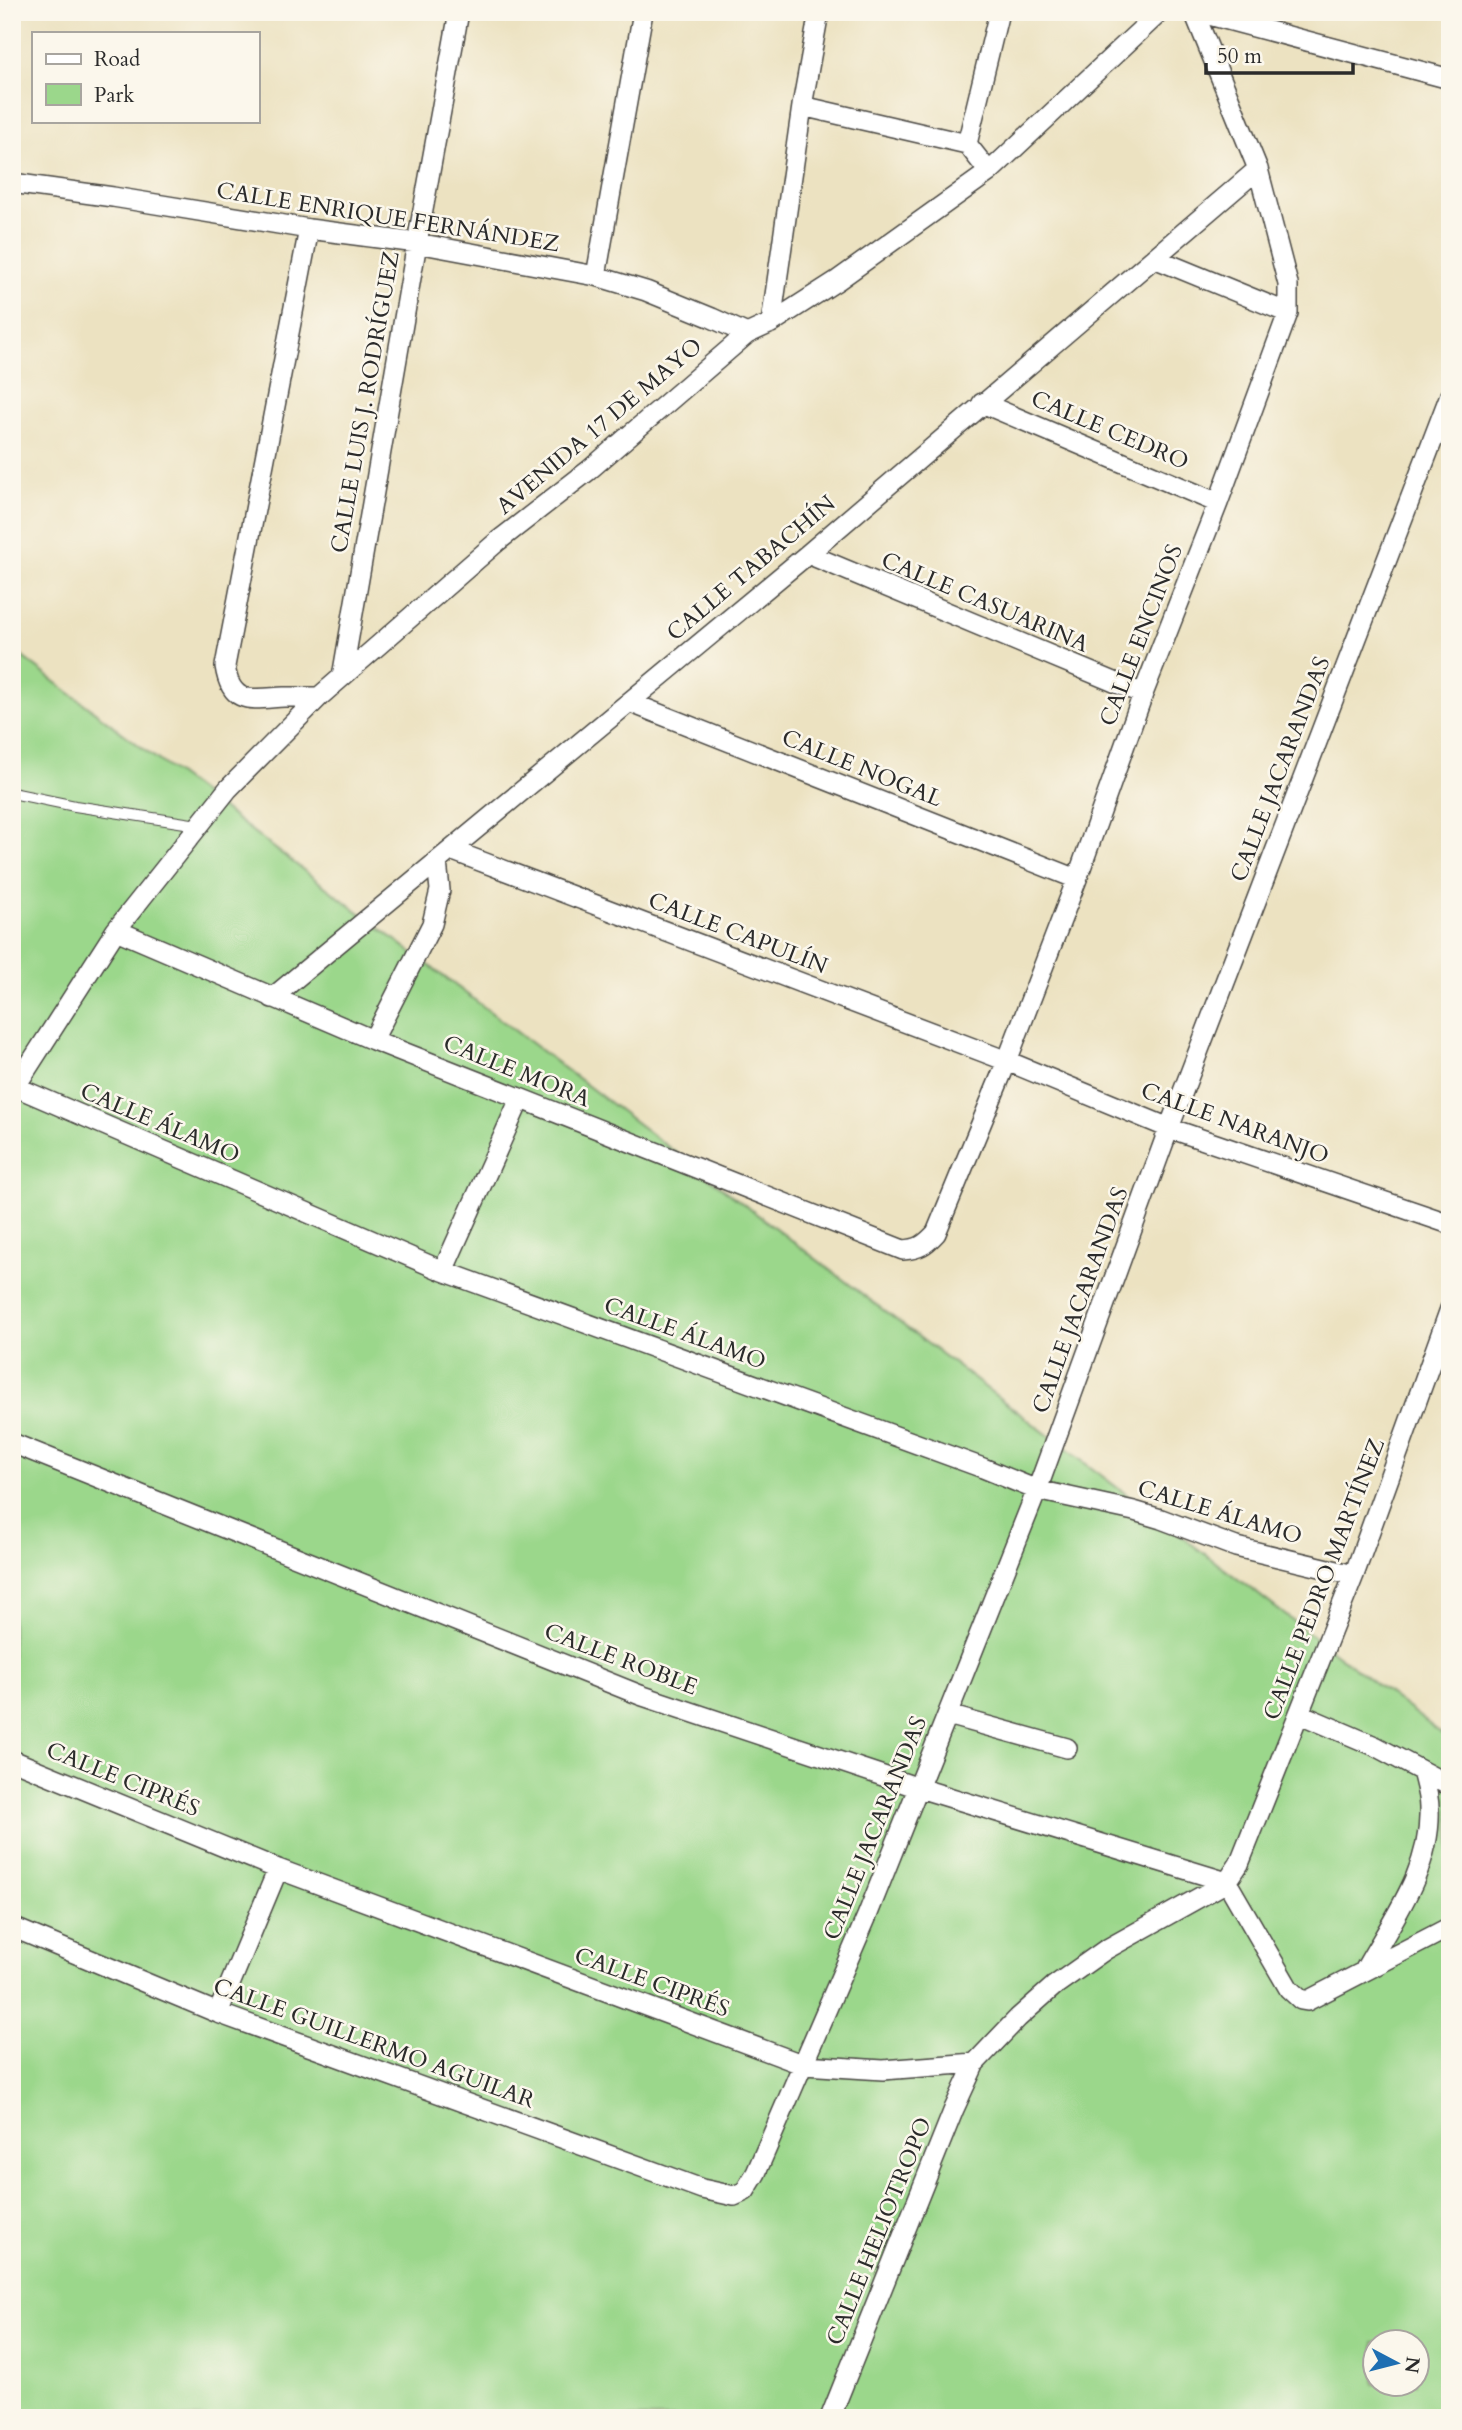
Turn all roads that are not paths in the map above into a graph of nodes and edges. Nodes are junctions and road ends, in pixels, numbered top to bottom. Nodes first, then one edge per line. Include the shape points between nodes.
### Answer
1 (459, 12) edge
2 (643, 12) edge
3 (819, 12) edge
4 (999, 12) edge
5 (1160, 12) edge
6 (1196, 12) edge
7 (1450, 79) edge
8 (802, 106) junction
9 (967, 144) junction
10 (1258, 169) junction
11 (989, 172) junction
12 (12, 183) edge
13 (309, 229) junction
14 (417, 243) junction
15 (1154, 258) junction
16 (596, 276) junction
17 (1288, 313) junction
18 (771, 323) junction
19 (747, 334) junction
20 (1450, 395) edge
21 (982, 403) junction
22 (1218, 503) junction
23 (807, 554) junction
24 (342, 677) junction
25 (1143, 694) junction
26 (319, 697) junction
27 (629, 702) junction
28 (12, 793) edge
29 (199, 826) junction
30 (444, 856) junction
31 (1077, 879) junction
32 (116, 930) junction
33 (272, 998) junction
34 (373, 1041) junction
35 (1007, 1061) junction
36 (14, 1090) edge
37 (520, 1099) junction
38 (1170, 1128) junction
39 (1450, 1224) edge
40 (903, 1250) joint
41 (443, 1271) junction
42 (1450, 1309) edge
43 (12, 1443) edge
44 (1037, 1490) junction
45 (1354, 1575) junction
46 (1300, 1714) junction
47 (947, 1715) junction
48 (1067, 1748) dead end
49 (12, 1760) edge
50 (1422, 1771) junction
51 (1450, 1786) edge
52 (919, 1788) junction
53 (278, 1869) junction
54 (1227, 1882) junction
55 (12, 1927) edge
56 (1450, 1927) edge
57 (1364, 1972) junction
58 (218, 2013) junction
59 (975, 2063) junction
60 (804, 2065) junction
61 (722, 2194) joint
62 (830, 2418) edge

1 - 14 street, CALLE LUIS J. RODRÍGUEZ
2 - 16 street
3 - 8 street
4 - 9 street
5 - 11 street, AVENIDA 17 DE MAYO
6 - 7 street
6 - 10 street, CALLE ENCINOS
8 - 9 street
8 - 18 street
9 - 11 street
10 - 15 street, CALLE TABACHÍN
10 - 17 street, CALLE ENCINOS via 1288,284
11 - 18 street, AVENIDA 17 DE MAYO
12 - 13 street, CALLE ENRIQUE FERNÁNDEZ
13 - 14 street, CALLE ENRIQUE FERNÁNDEZ
13 - 26 street via 225,666 227,681 245,699
14 - 16 street, CALLE ENRIQUE FERNÁNDEZ
14 - 24 street, CALLE LUIS J. RODRÍGUEZ
15 - 17 street
15 - 21 street, CALLE TABACHÍN
16 - 19 street, CALLE ENRIQUE FERNÁNDEZ
17 - 22 street, CALLE ENCINOS
18 - 19 street, AVENIDA 17 DE MAYO
19 - 24 street, AVENIDA 17 DE MAYO
20 - 38 street, CALLE JACARANDAS
21 - 22 street, CALLE CEDRO
21 - 23 street, CALLE TABACHÍN
22 - 25 street, CALLE ENCINOS
23 - 25 street, CALLE CASUARINA
23 - 27 street, CALLE TABACHÍN
24 - 26 street, AVENIDA 17 DE MAYO
25 - 31 street, CALLE ENCINOS
26 - 29 street, AVENIDA 17 DE MAYO via 228,789
27 - 30 street, CALLE TABACHÍN
27 - 31 street, CALLE NOGAL
28 - 29 lane
29 - 32 street, AVENIDA 17 DE MAYO
30 - 33 street, CALLE TABACHÍN
30 - 34 street via 432,924
30 - 35 street, CALLE CAPULÍN
31 - 35 street, CALLE ENCINOS
32 - 33 street, CALLE MORA
32 - 36 street, AVENIDA 17 DE MAYO
33 - 34 street, CALLE MORA
34 - 37 street, CALLE MORA
35 - 38 street, CALLE NARANJO
35 - 40 street, CALLE ENCINOS via 936,1233 925,1245
36 - 41 street, CALLE ÁLAMO
37 - 40 street, CALLE MORA
37 - 41 street
38 - 39 street, CALLE NARANJO
38 - 44 street, CALLE JACARANDAS
41 - 44 street, CALLE ÁLAMO
42 - 45 street, CALLE PEDRO MARTÍNEZ
43 - 52 street, CALLE ROBLE via 640,1695
44 - 45 street, CALLE ÁLAMO via 1134,1511 1236,1547
44 - 47 street, CALLE JACARANDAS
45 - 46 street, CALLE PEDRO MARTÍNEZ
46 - 50 street
46 - 54 street, CALLE PEDRO MARTÍNEZ via 1239,1864
47 - 48 street
47 - 52 street, CALLE JACARANDAS
49 - 53 street, CALLE CIPRÉS
50 - 51 street
50 - 57 street via 1430,1806 1424,1860
52 - 54 street, CALLE ROBLE
52 - 60 street, CALLE JACARANDAS
53 - 58 street
53 - 60 street, CALLE CIPRÉS
54 - 57 street via 1289,1989 1301,2000
54 - 59 street via 1105,1950 1054,1986
55 - 58 street, CALLE GUILLERMO AGUILAR
56 - 57 street
58 - 61 street, CALLE GUILLERMO AGUILAR
59 - 60 street, CALLE CIPRÉS via 883,2070
59 - 62 street, CALLE HELIOTROPO
60 - 61 street, CALLE JACARANDAS via 756,2174 745,2191 734,2196

